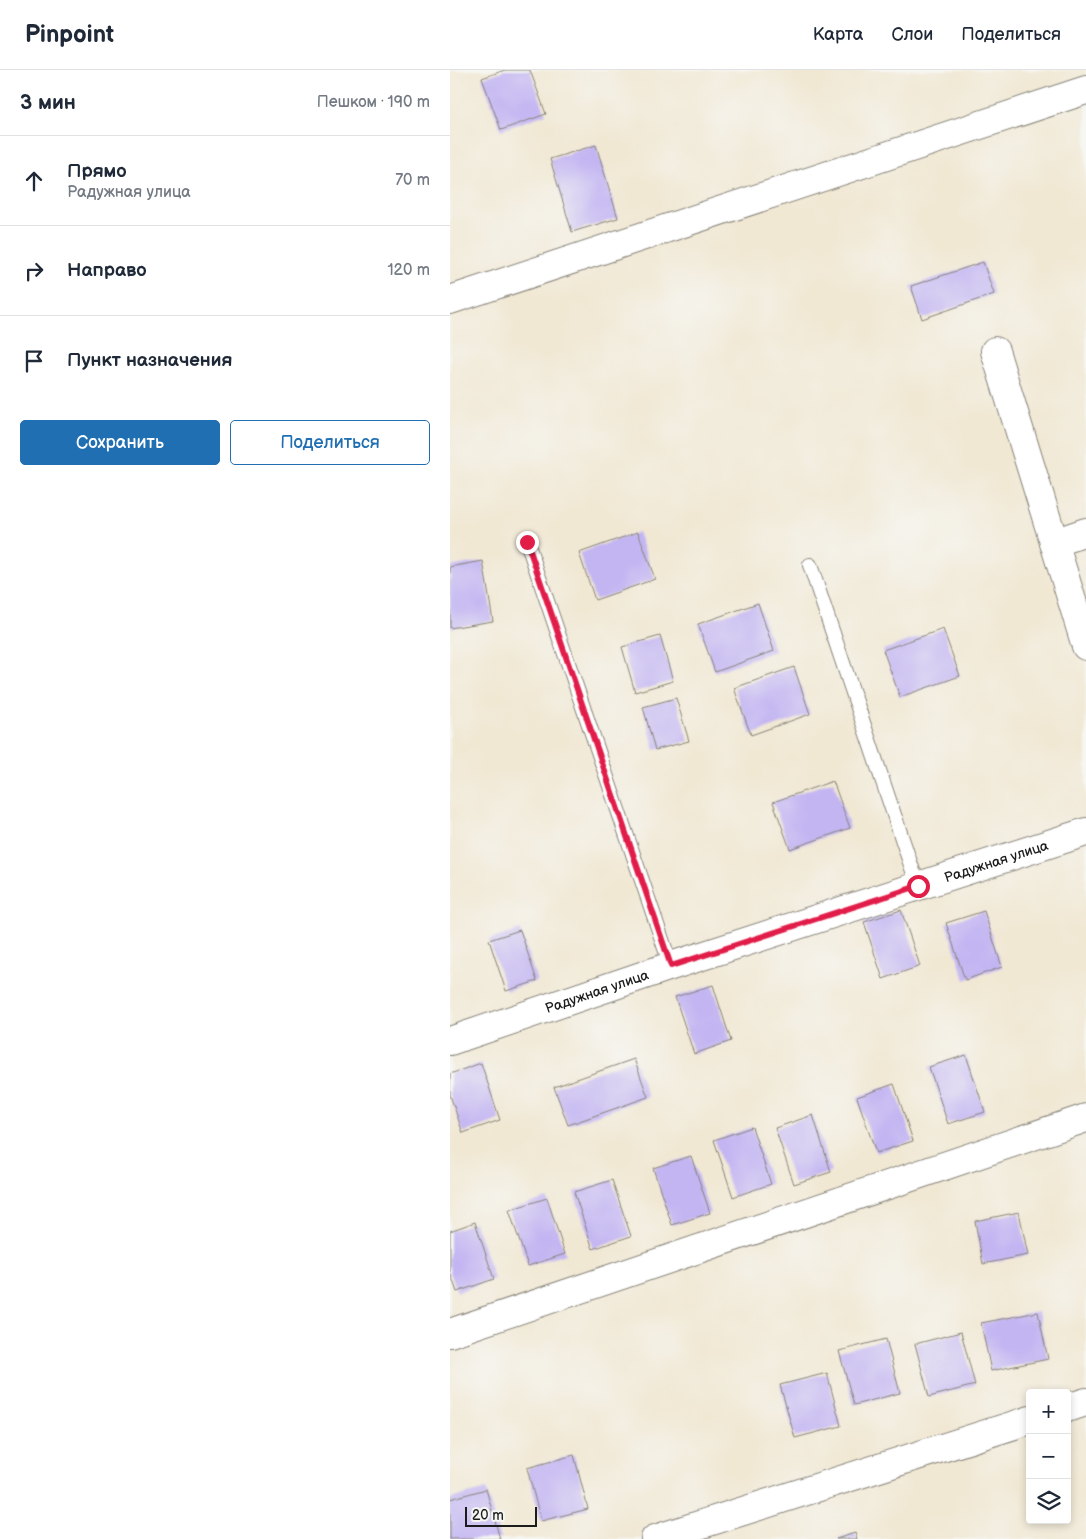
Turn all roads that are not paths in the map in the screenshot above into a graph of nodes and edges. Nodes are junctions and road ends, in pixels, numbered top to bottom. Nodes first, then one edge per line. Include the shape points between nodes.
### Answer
1 (1086, 90) edge
2 (450, 300) edge
3 (995, 351) dead end
4 (1086, 532) edge
5 (527, 542) dead end
6 (1054, 543) junction
7 (810, 564) dead end
8 (1086, 646) edge
9 (1086, 832) edge
10 (918, 886) junction
11 (671, 966) junction
12 (450, 1041) edge
13 (1086, 1118) edge
14 (450, 1333) edge
15 (1086, 1402) edge
16 (1071, 1407) edge
17 (1026, 1421) edge
18 (655, 1539) edge

1 - 2 street
3 - 6 street
4 - 6 street
5 - 11 lane
6 - 8 street
7 - 10 lane
9 - 10 street, Радужная улица
10 - 11 street, Радужная улица
11 - 12 street, Радужная улица
13 - 14 street
15 - 16 street
17 - 18 street

